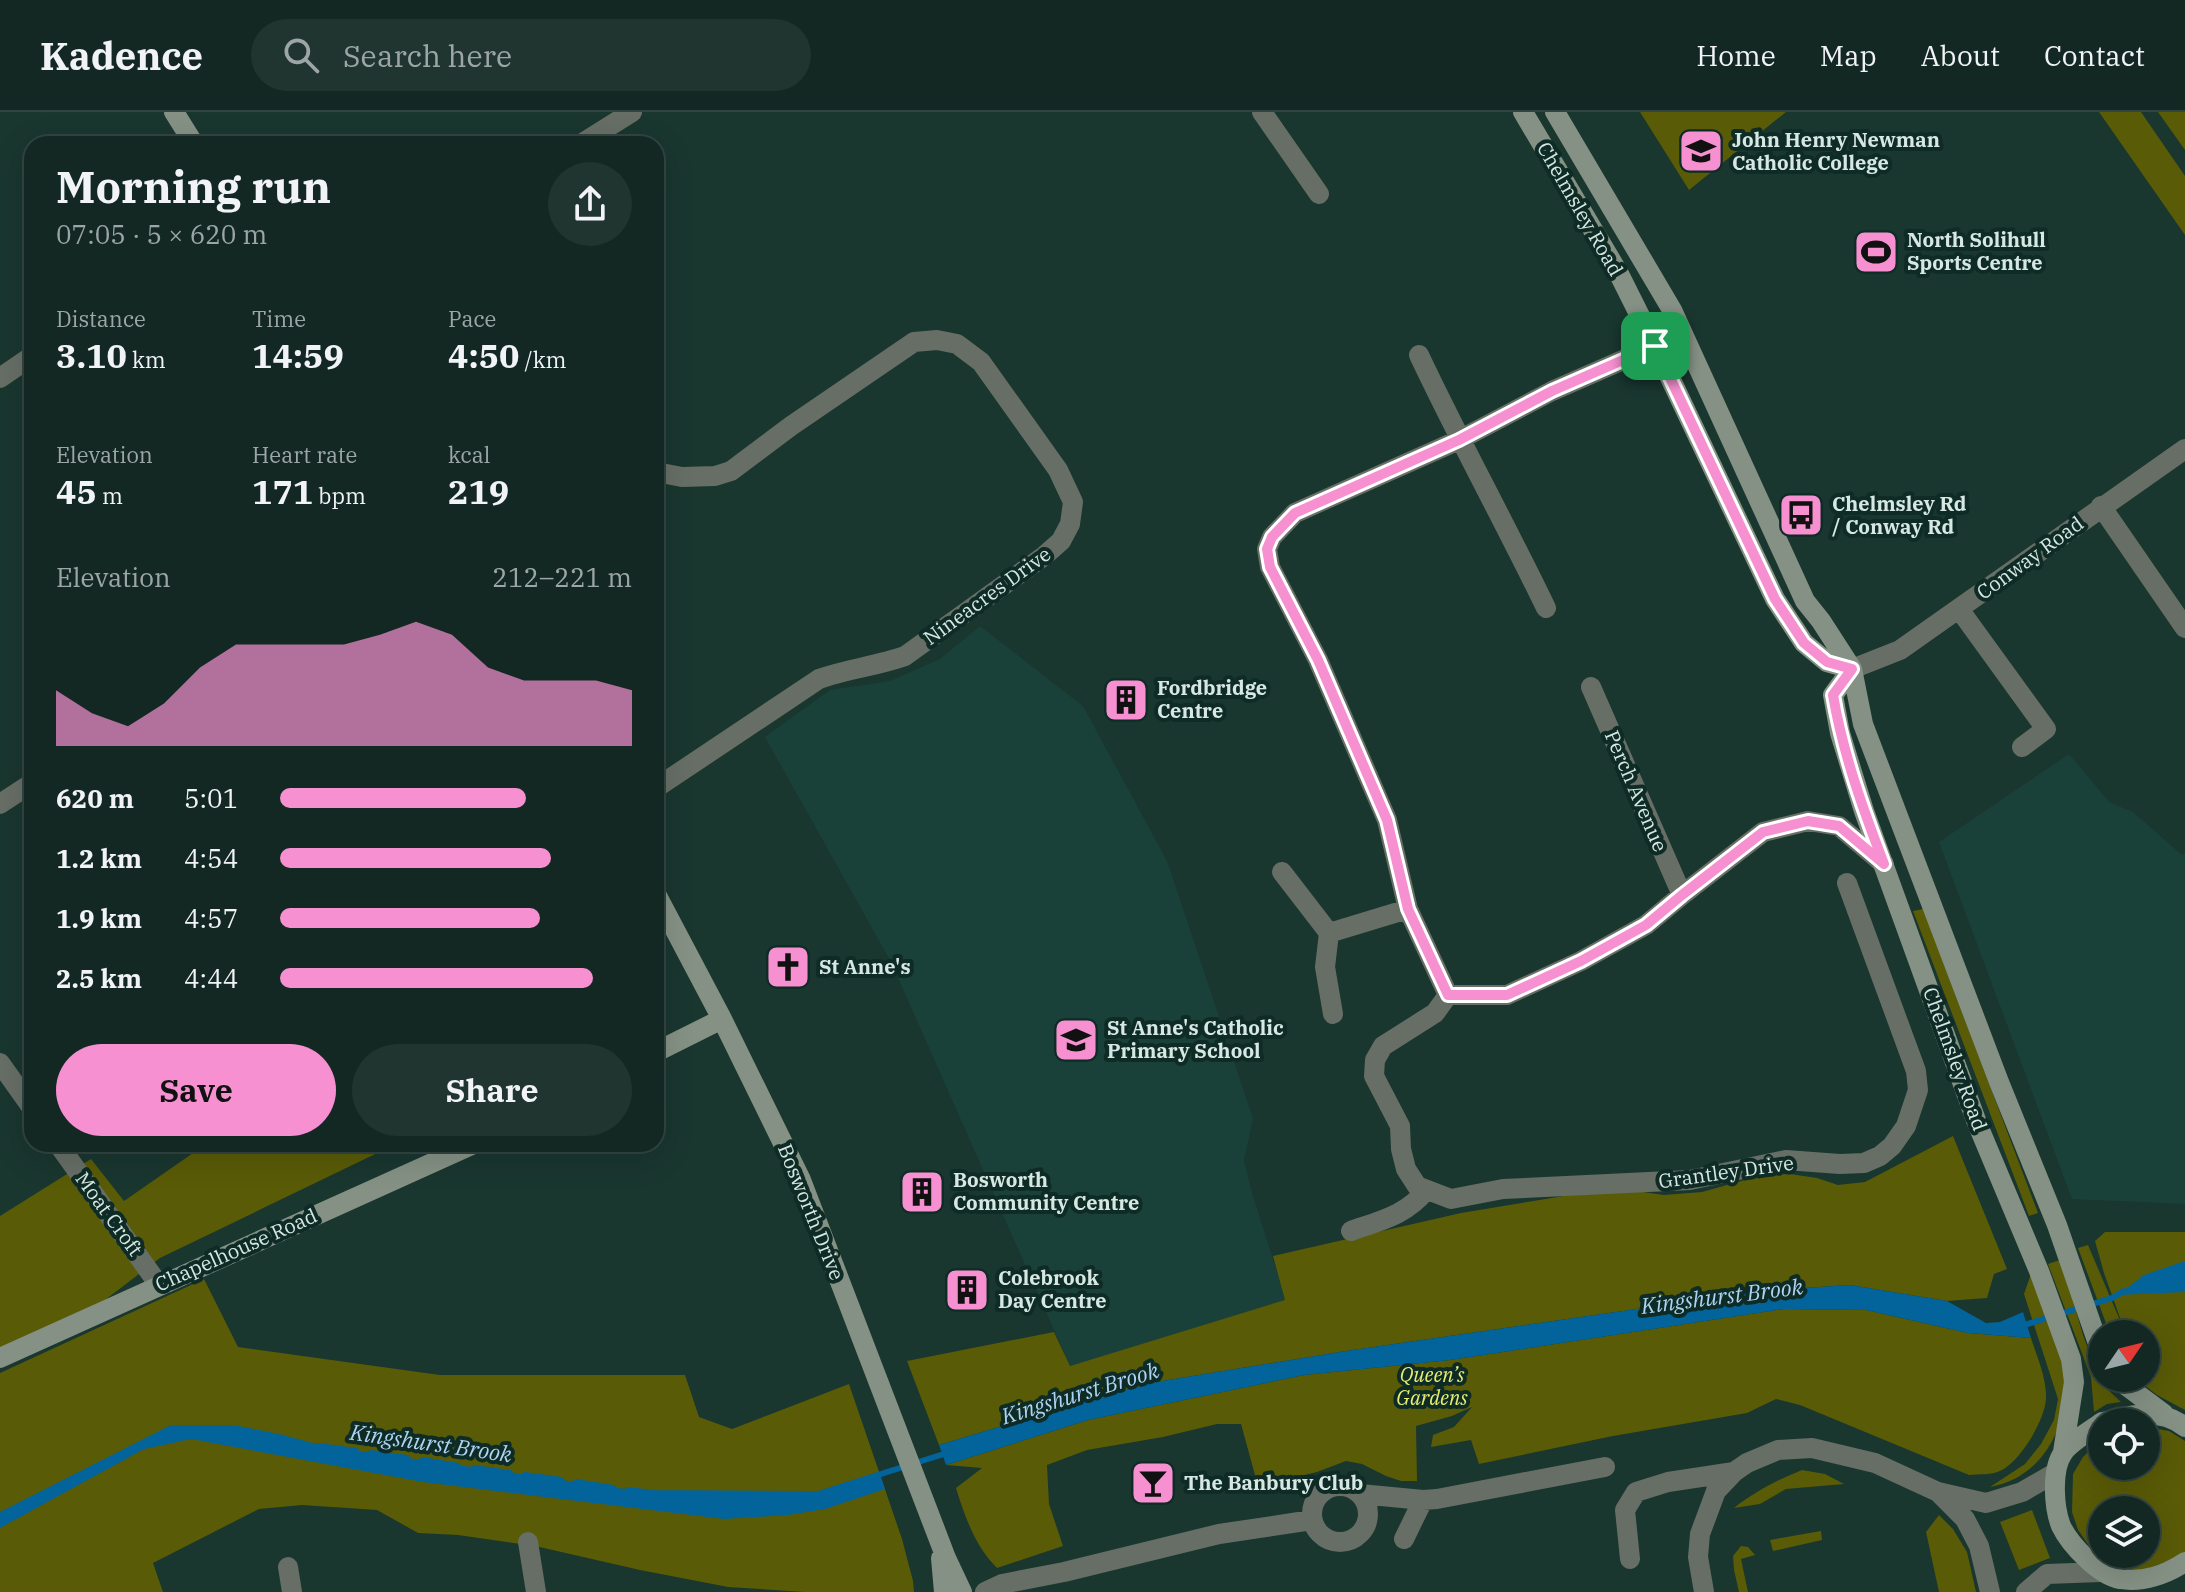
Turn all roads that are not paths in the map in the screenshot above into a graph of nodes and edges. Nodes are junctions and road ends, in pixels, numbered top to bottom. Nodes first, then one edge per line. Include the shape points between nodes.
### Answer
1 (174, 112) edge
2 (632, 112) edge
3 (1262, 112) edge
4 (1523, 112) edge
5 (1555, 112) edge
6 (189, 136) edge
7 (594, 136) edge
8 (1319, 194) dead end
9 (1655, 346) junction
10 (1419, 355) dead end
11 (24, 362) edge
12 (0, 378) edge
13 (1459, 440) junction
14 (2185, 449) edge
15 (664, 474) edge
16 (2101, 506) junction
17 (1546, 608) dead end
18 (1959, 609) junction
19 (2185, 628) edge
20 (1852, 669) junction
21 (1591, 687) dead end
22 (2022, 747) dead end
23 (664, 783) edge
24 (24, 788) edge
25 (0, 804) edge
26 (1884, 864) junction
27 (1282, 872) dead end
28 (1847, 883) dead end
29 (1682, 895) junction
30 (664, 909) edge
31 (1408, 909) junction
32 (1329, 933) junction
33 (1448, 995) junction
34 (1333, 1014) dead end
35 (722, 1019) junction
36 (664, 1048) edge
37 (0, 1063) edge
38 (24, 1097) edge
39 (64, 1152) edge
40 (456, 1152) edge
41 (1426, 1190) junction
42 (1351, 1231) dead end
43 (159, 1285) junction
44 (2090, 1320) edge
45 (0, 1358) edge
46 (2135, 1392) edge
47 (2177, 1422) edge
48 (2088, 1433) edge
49 (2063, 1452) junction
50 (1605, 1467) dead end
51 (1734, 1472) junction
52 (2055, 1473) junction
53 (1938, 1492) junction
54 (1360, 1494) junction
55 (1423, 1500) junction
56 (1312, 1520) junction
57 (1404, 1539) dead end
58 (528, 1542) dead end
59 (940, 1543) junction
60 (1630, 1559) dead end
61 (2185, 1562) edge
62 (288, 1567) dead end
63 (1064, 1572) junction
64 (2118, 1581) edge
65 (292, 1592) edge
66 (536, 1592) edge
67 (943, 1592) edge
68 (962, 1592) edge
69 (985, 1592) edge
70 (1041, 1592) edge
71 (1704, 1592) edge
72 (1990, 1592) edge
73 (2026, 1592) edge

1 - 6 street
2 - 7 street
3 - 8 street
4 - 9 street, Chelmsley Road via 1618,272
5 - 20 street, Chelmsley Road via 1672,310 1805,601
9 - 13 street
9 - 20 street, Chelmsley Road via 1775,599 1804,643 1827,662
10 - 13 street
11 - 12 street
13 - 17 street
13 - 31 street via 1295,513 1267,549 1270,567 1318,660 1387,820
14 - 16 street, Conway Road
15 - 23 street, Nineacres Drive via 715,476 731,471 914,342 937,340 957,344 981,362 1058,470 1073,502 1061,541 905,656 819,679
16 - 18 street, Conway Road
16 - 19 street, Conway Road
18 - 20 street, Conway Road via 1900,650
18 - 22 street, Conway Road via 2046,729
20 - 26 street, Chelmsley Road via 1833,695 1840,733
20 - 44 street, Chelmsley Road via 1863,724
21 - 29 street, Perch Avenue
24 - 25 street
26 - 29 street via 1839,826 1808,821 1763,832
26 - 49 street, Chelmsley Road via 1977,1123 2071,1359 2074,1382
27 - 32 street
28 - 41 street, Grantley Drive via 1916,1071 1918,1090 1906,1126 1880,1156 1864,1163 1786,1160 1690,1180 1503,1189 1451,1199
29 - 33 street via 1646,925 1507,995
30 - 35 street, Bosworth Drive
31 - 32 street
31 - 33 street
32 - 34 street via 1325,967
33 - 41 street via 1435,1013 1383,1046 1375,1060 1374,1076 1400,1126 1406,1169
35 - 36 street
35 - 59 street, Bosworth Drive via 801,1180
37 - 38 street
39 - 43 street, Moat Croft
40 - 43 street, Chapelhouse Road
41 - 42 street via 1399,1215
43 - 45 street, Chapelhouse Road
46 - 47 street
48 - 49 street
49 - 52 street, Chelmsley Road
50 - 55 street
51 - 53 street via 1778,1450 1812,1448 1875,1463
51 - 60 street via 1636,1492 1625,1510
51 - 71 street via 1716,1491 1700,1534
52 - 53 street via 2022,1492 1986,1503
52 - 64 street via 2061,1525 2073,1544
53 - 72 street via 1965,1519 1979,1546
54 - 55 street
54 - 56 street via 1344,1487 1327,1490 1314,1502
54 - 56 street via 1368,1518 1353,1540 1327,1539
55 - 57 street
56 - 63 street via 1219,1534
58 - 66 street
59 - 67 street, Bosworth Drive
59 - 68 street, Bosworth Drive
61 - 64 street via 2170,1572
62 - 65 street
63 - 69 street
63 - 70 street
64 - 73 street via 2047,1574

